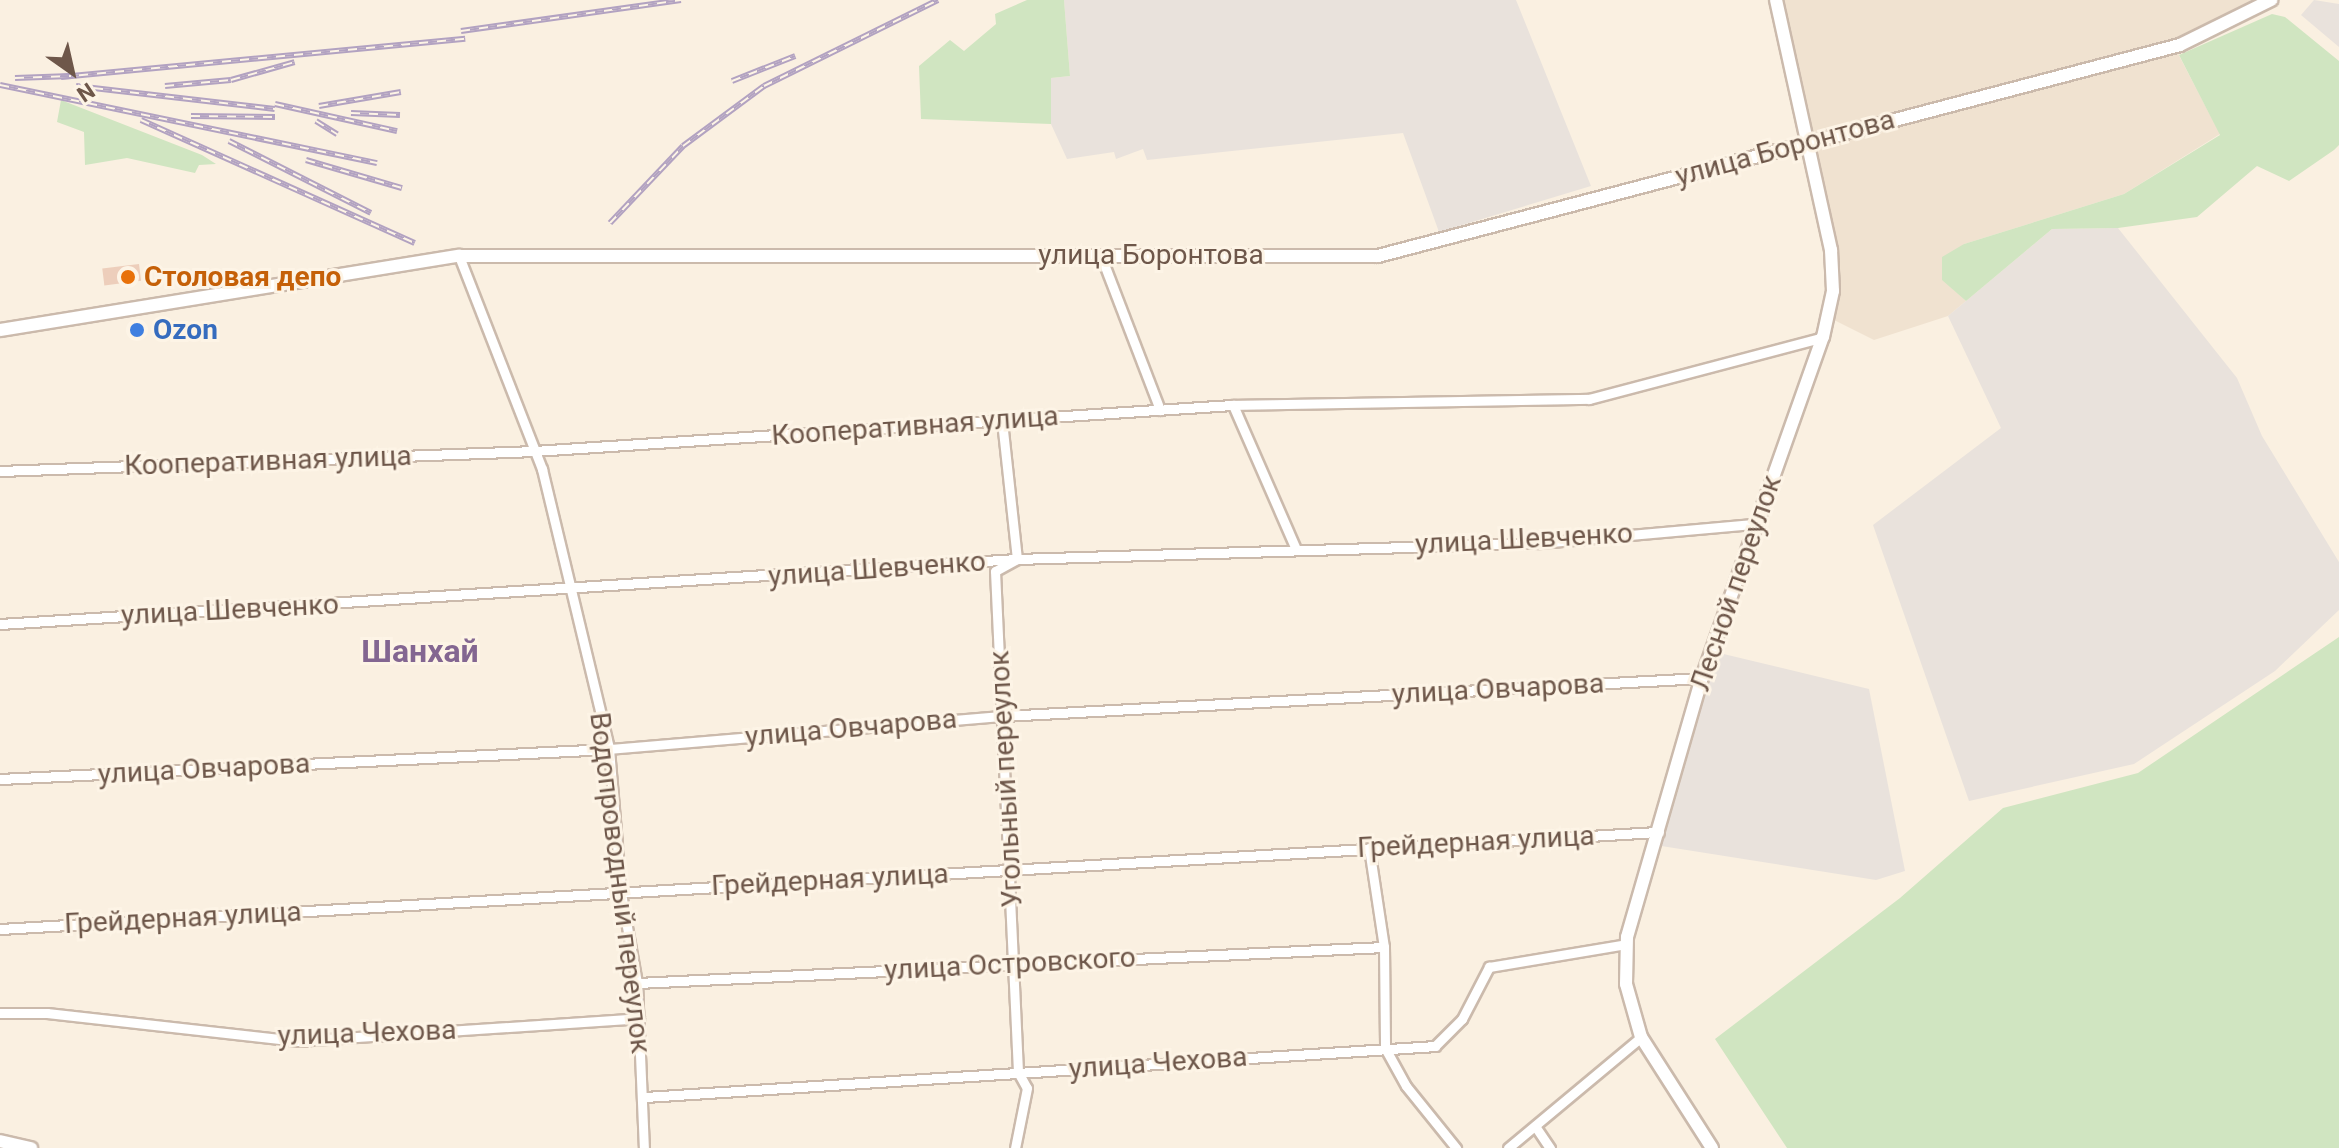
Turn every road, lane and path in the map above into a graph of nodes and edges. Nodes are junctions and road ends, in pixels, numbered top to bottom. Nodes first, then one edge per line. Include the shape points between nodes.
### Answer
1 (1776, 0) edge
2 (2271, 0) edge
3 (1807, 141) junction
4 (459, 256) junction
5 (1101, 256) junction
6 (0, 330) edge
7 (1823, 337) junction
8 (1233, 405) junction
9 (1160, 410) junction
10 (1002, 421) junction
11 (534, 451) junction
12 (0, 471) edge
13 (1754, 524) junction
14 (1295, 547) junction
15 (1017, 559) junction
16 (571, 589) junction
17 (0, 624) edge
18 (1702, 678) junction
19 (1003, 716) junction
20 (609, 749) junction
21 (0, 779) edge
22 (1659, 832) junction
23 (1369, 848) junction
24 (1011, 870) junction
25 (621, 893) junction
26 (0, 929) edge
27 (1626, 944) junction
28 (1384, 947) junction
29 (1015, 963) junction
30 (637, 983) junction
31 (0, 1013) edge
32 (639, 1018) junction
33 (1641, 1037) junction
34 (1385, 1048) junction
35 (1018, 1072) junction
36 (645, 1097) junction
37 (1535, 1126) junction
38 (0, 1141) edge
39 (31, 1148) edge
40 (644, 1148) edge
41 (1015, 1148) edge
42 (1456, 1148) edge
43 (1508, 1148) edge
44 (1550, 1148) edge
45 (1712, 1148) edge

1 - 3 street, Лесной переулок
2 - 3 street, улица Боронтова via 2180,45
3 - 5 street, улица Боронтова via 1378,256
3 - 7 street, Лесной переулок via 1831,250 1833,291
4 - 5 street, улица Боронтова
4 - 6 street, улица Боронтова
4 - 11 street, Водопроводный переулок
5 - 9 street
7 - 8 street, Кооперативная улица via 1589,399
7 - 13 street, Лесной переулок
8 - 9 street, Кооперативная улица
8 - 14 street
9 - 10 street, Кооперативная улица
10 - 11 street, Кооперативная улица
10 - 15 street
11 - 12 street, Кооперативная улица
11 - 16 street, Водопроводный переулок
13 - 14 street, улица Шевченко via 1539,543
13 - 18 street, Лесной переулок
14 - 15 street, улица Шевченко
15 - 16 street, улица Шевченко
15 - 19 street, Угольный переулок via 995,571
16 - 17 street, улица Шевченко
16 - 20 street, Водопроводный переулок
18 - 19 street, улица Овчарова
18 - 22 street, Лесной переулок
19 - 20 street, улица Овчарова
19 - 24 street, Угольный переулок
20 - 21 street, улица Овчарова
20 - 25 street, Водопроводный переулок
22 - 23 street, Грейдерная улица
22 - 27 street, Лесной переулок
23 - 24 street, Грейдерная улица
23 - 28 street
24 - 25 street, Грейдерная улица
24 - 29 street, Угольный переулок
25 - 26 street, Грейдерная улица
25 - 30 street, Водопроводный переулок
27 - 33 street, Лесной переулок via 1626,984
27 - 34 street, улица Чехова via 1489,967 1462,1019 1435,1046
28 - 29 street, улица Островского
28 - 34 street
29 - 30 street, улица Островского
29 - 35 street, Угольный переулок
30 - 32 street, Водопроводный переулок
31 - 32 street, улица Чехова via 47,1013 297,1041
32 - 36 street, Водопроводный переулок
33 - 37 street
33 - 45 street, Лесной переулок
34 - 35 street, улица Чехова
34 - 42 street via 1406,1086
35 - 36 street, улица Чехова
35 - 41 street, Угольный переулок via 1027,1088
36 - 40 street, Водопроводный переулок
37 - 43 street
37 - 44 street
38 - 39 street

